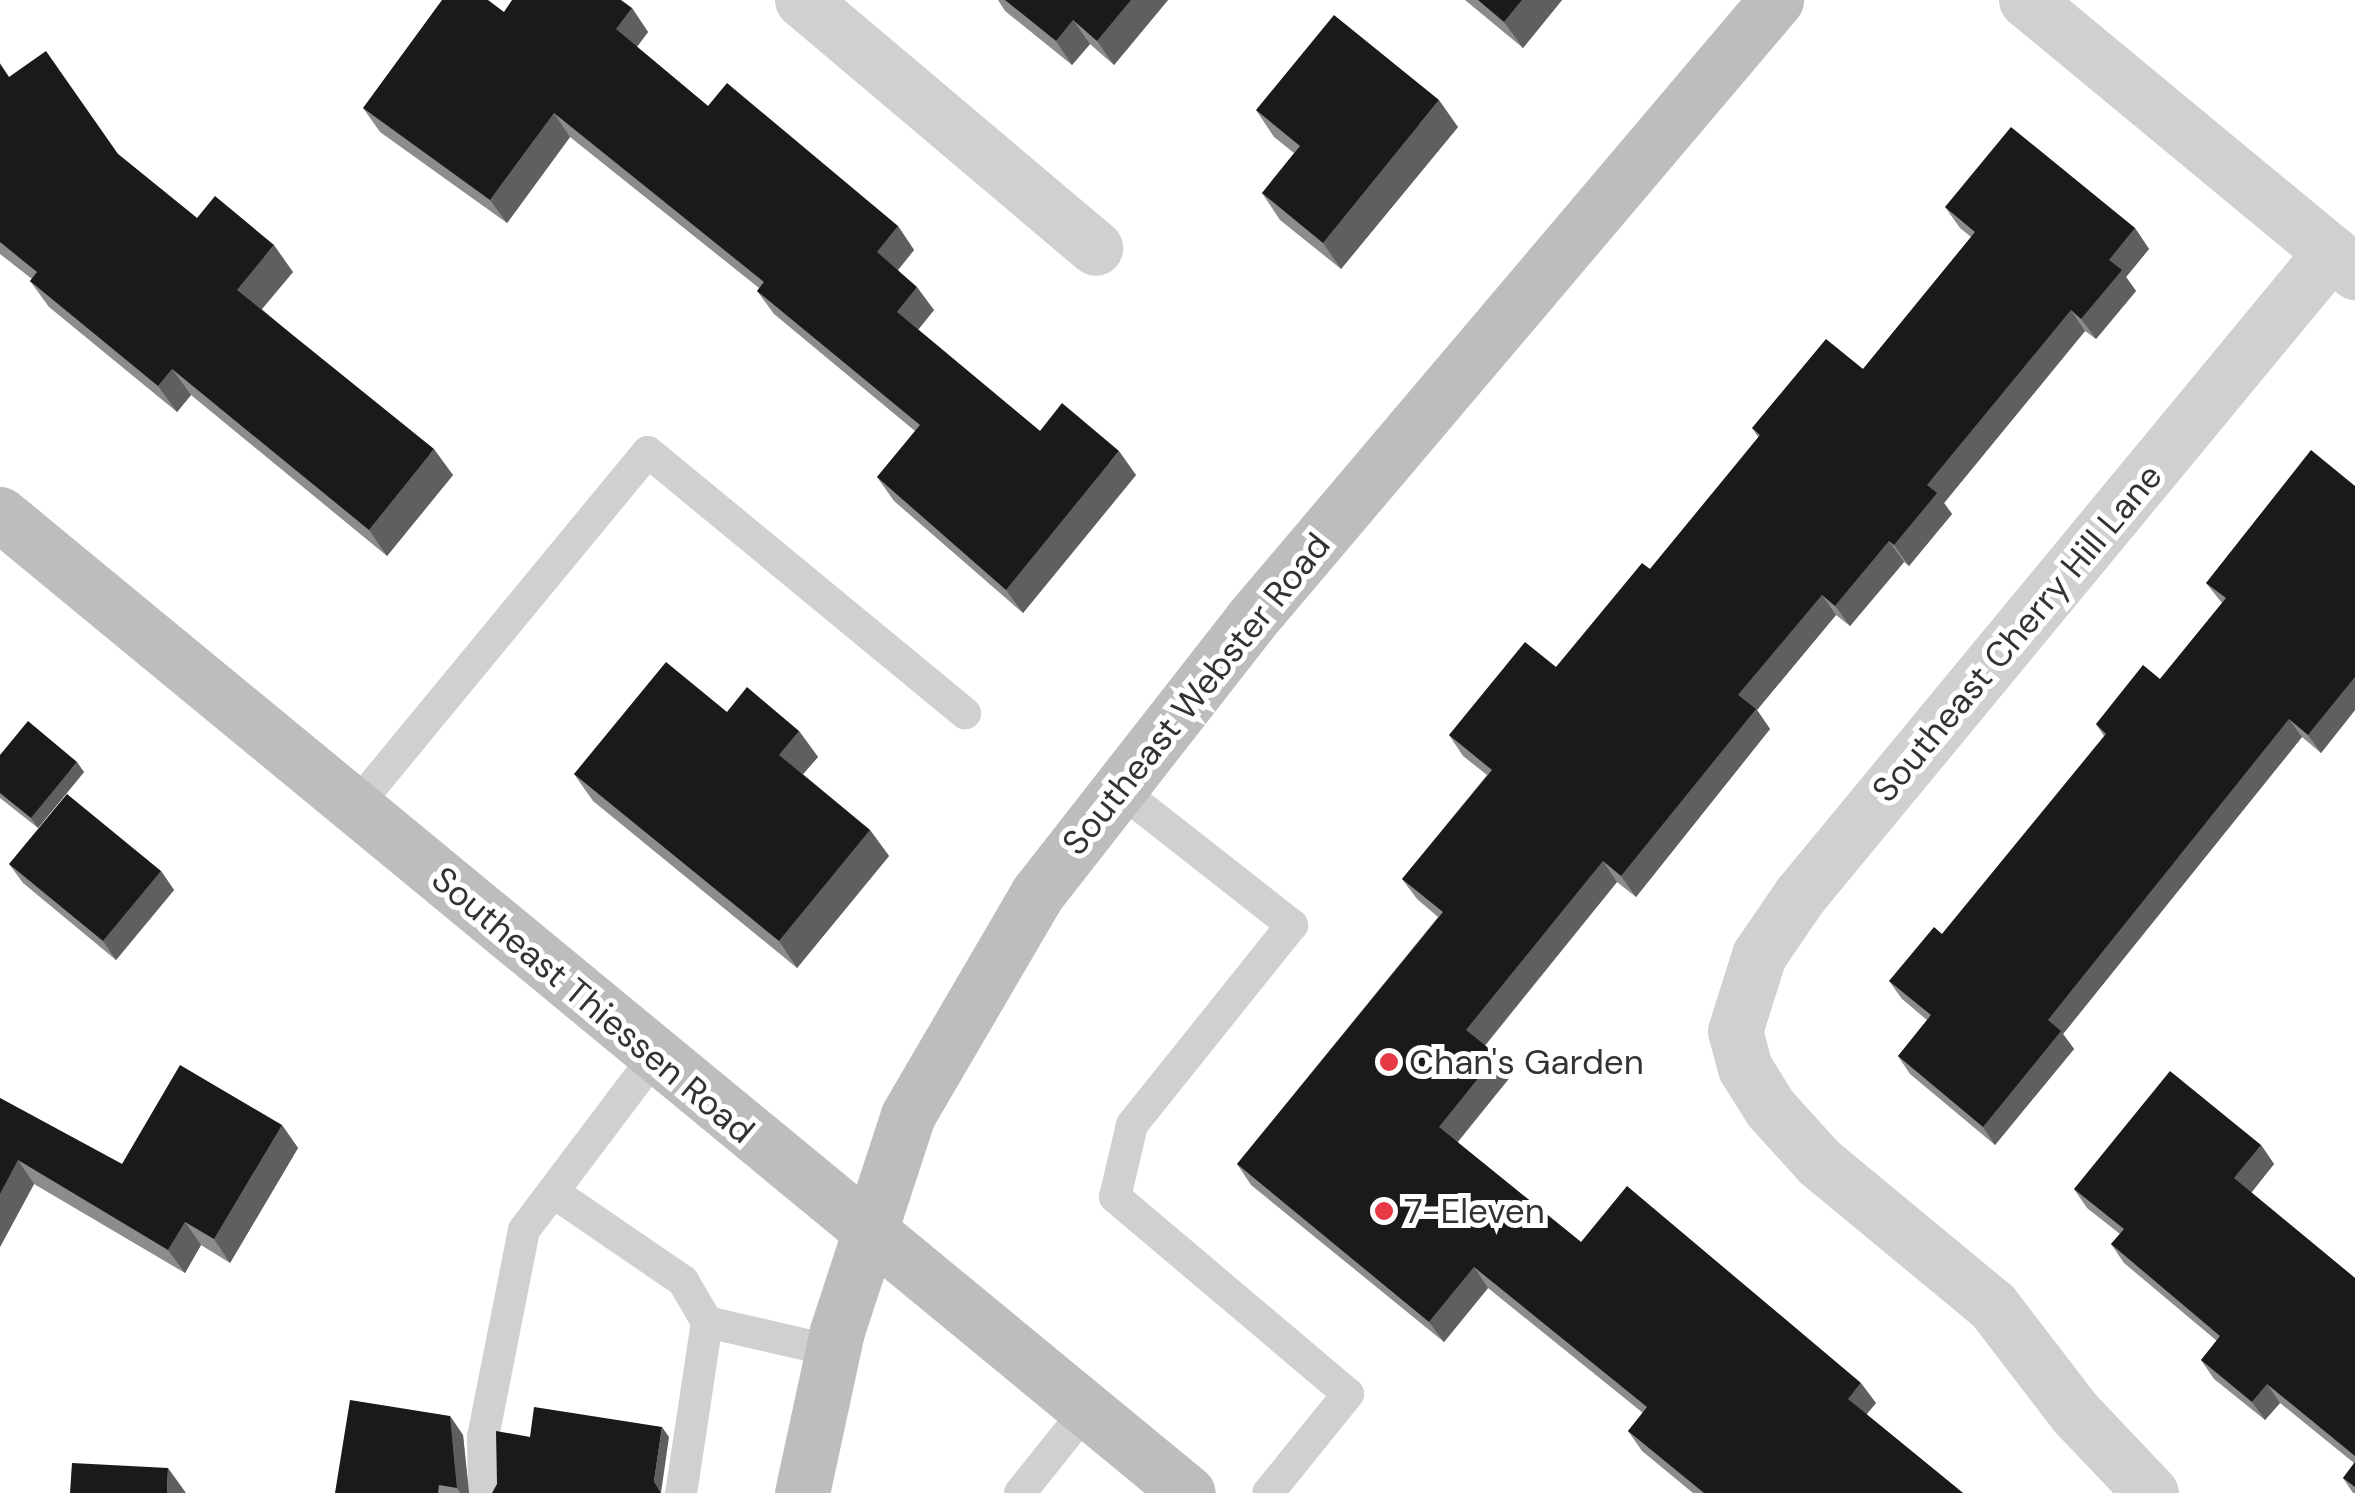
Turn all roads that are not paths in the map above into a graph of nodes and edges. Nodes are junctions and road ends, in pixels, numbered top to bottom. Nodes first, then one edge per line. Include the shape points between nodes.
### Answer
1 (802, 0) edge
2 (1776, 0) edge
3 (2026, 0) edge
4 (1094, 248) dead end
5 (2343, 262) edge
6 (0, 514) edge
7 (965, 713) dead end
8 (1116, 787) junction
9 (355, 808) junction
10 (654, 1056) junction
11 (553, 1192) junction
12 (870, 1232) junction
13 (707, 1322) junction
14 (833, 1351) junction
15 (1087, 1409) junction
16 (484, 1493) edge
17 (681, 1493) edge
18 (802, 1493) edge
19 (1020, 1493) edge
20 (1188, 1493) edge
21 (1268, 1493) edge
22 (2151, 1493) edge

1 - 4 street
2 - 8 main road, Southeast Webster Road
3 - 5 street
5 - 22 street, Southeast Cherry Hill Lane via 1800,895 1759,955 1735,1031 1746,1068 1770,1108 1819,1162 1993,1306 2087,1427
6 - 9 main road, Southeast Thiessen Road
7 - 9 lane via 648,452
8 - 12 main road, Southeast Webster Road via 1037,894 908,1115
8 - 21 lane via 1292,925 1132,1124 1115,1197 1348,1394
9 - 10 main road, Southeast Thiessen Road
10 - 11 lane
10 - 12 main road, Southeast Thiessen Road
11 - 13 lane via 683,1281
11 - 16 lane via 524,1230 483,1437
12 - 14 main road, Southeast Webster Road
12 - 15 main road, Southeast Thiessen Road
13 - 14 lane
13 - 17 lane
14 - 18 main road, Southeast Webster Road
15 - 19 lane
15 - 20 main road, Southeast Thiessen Road

